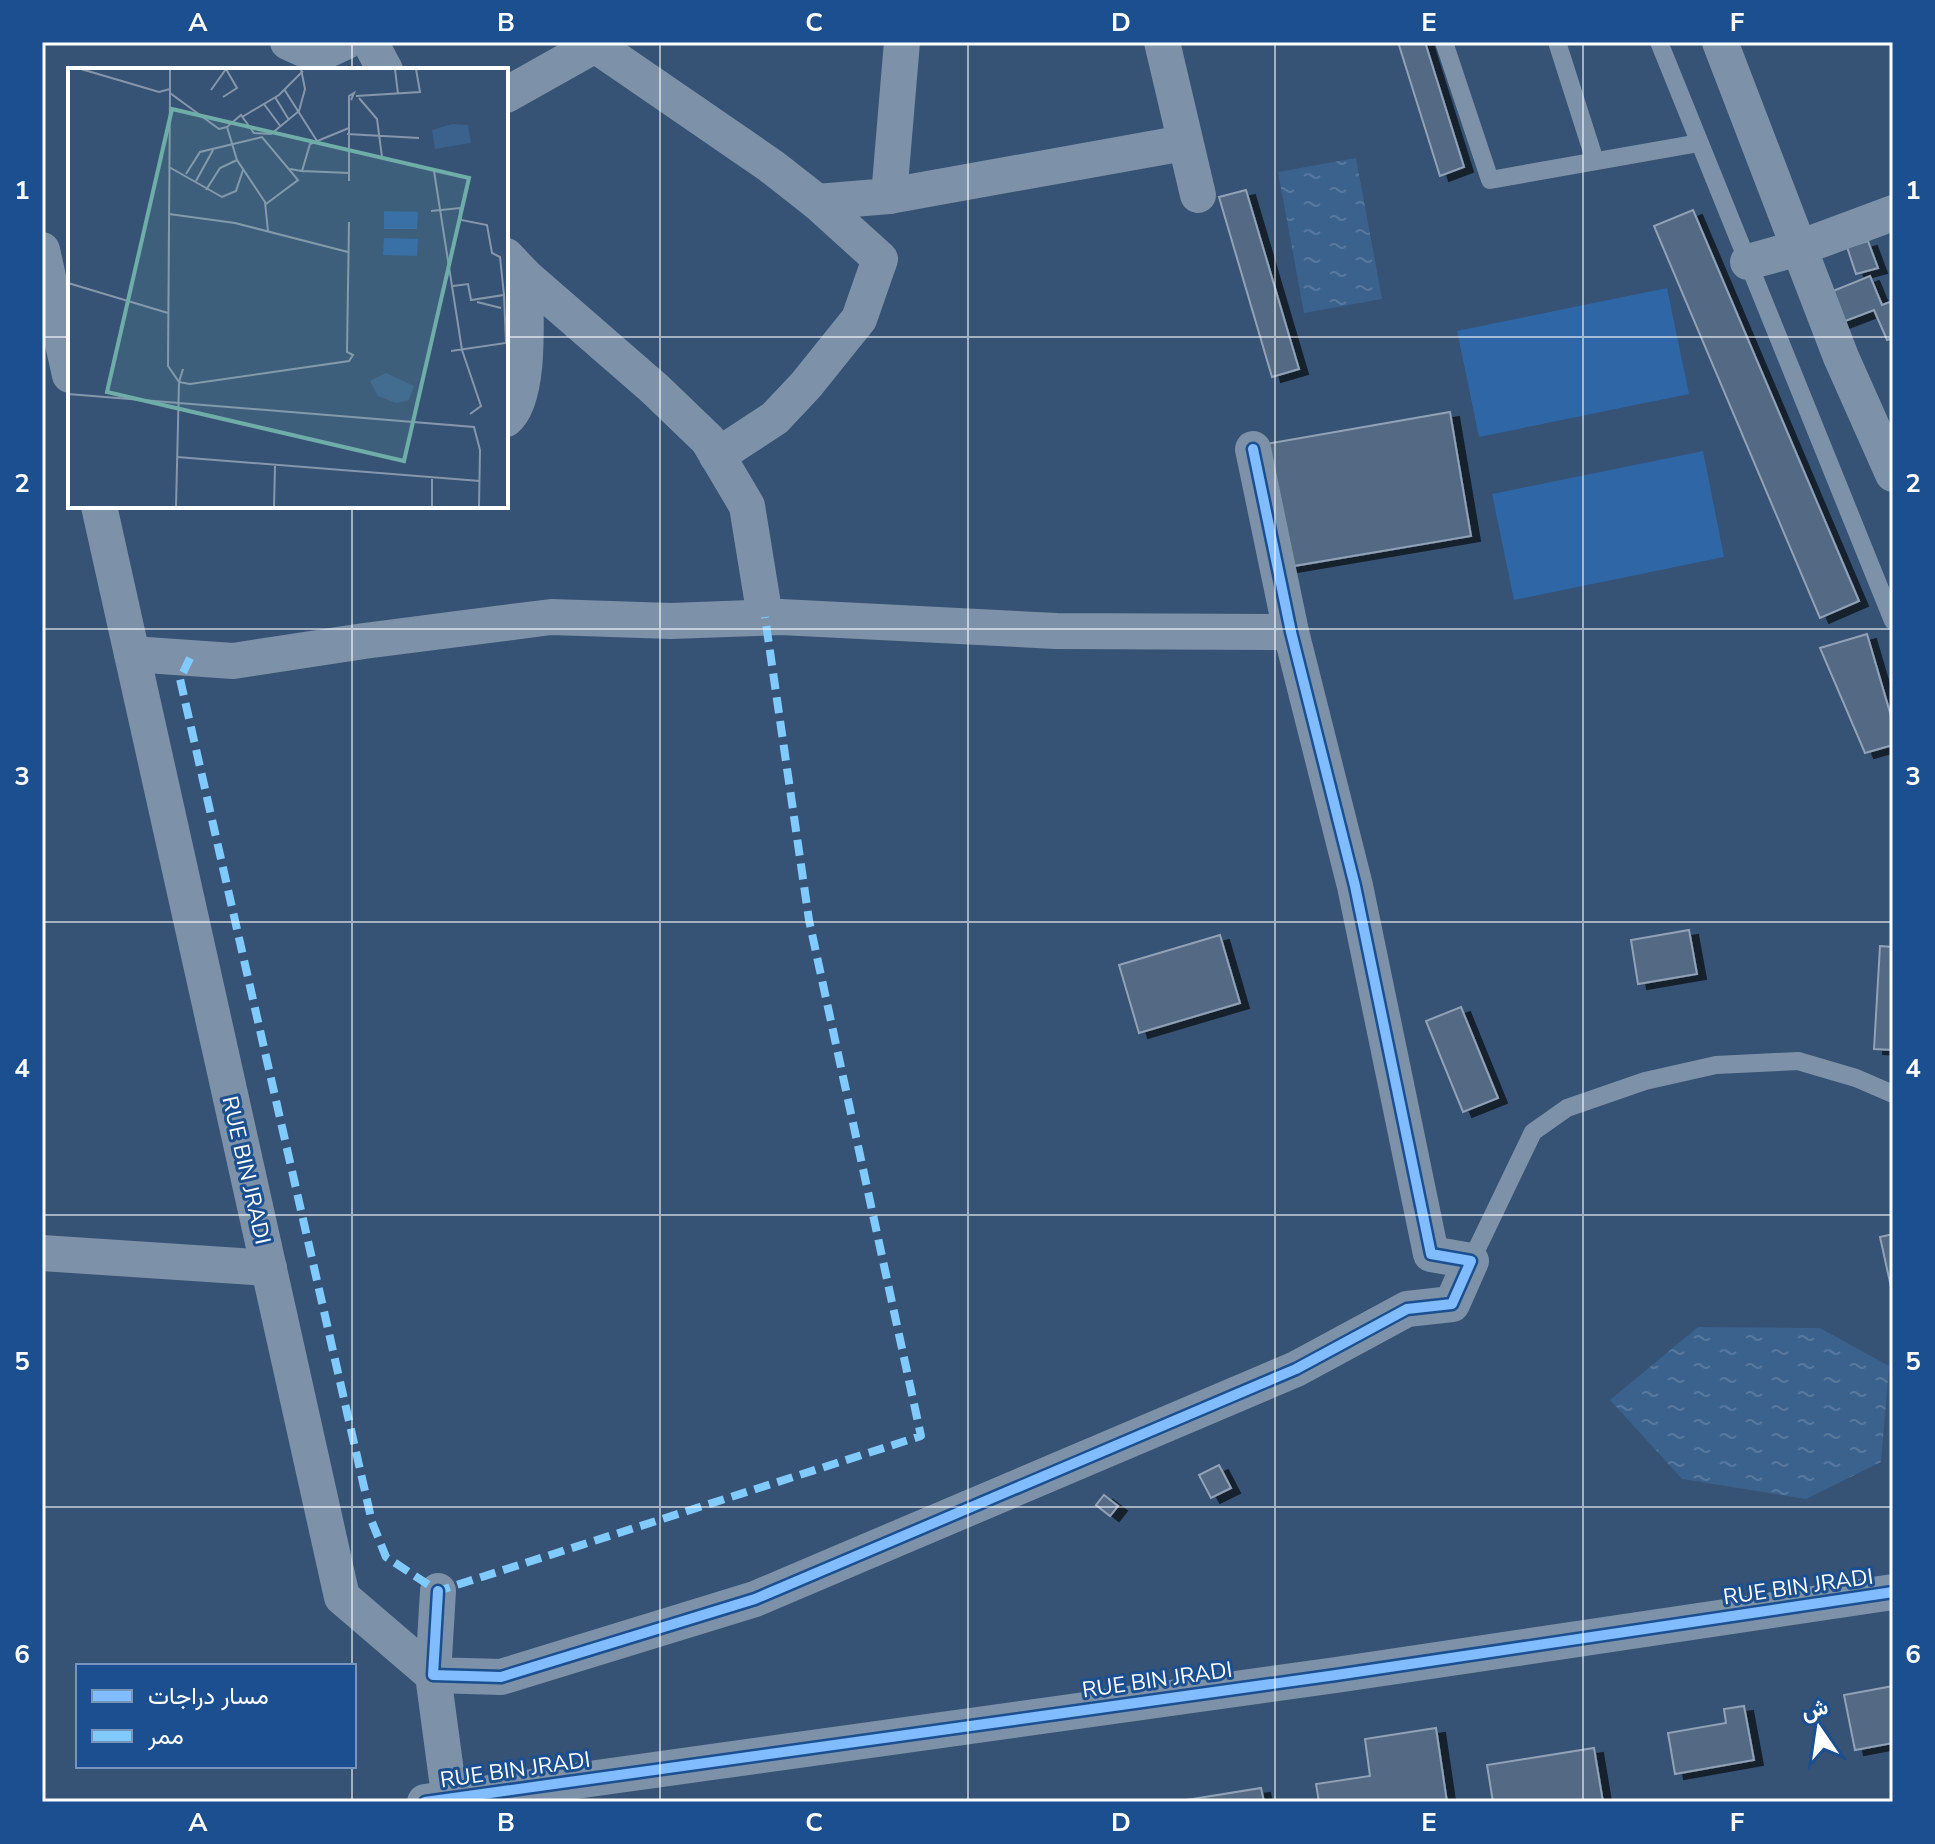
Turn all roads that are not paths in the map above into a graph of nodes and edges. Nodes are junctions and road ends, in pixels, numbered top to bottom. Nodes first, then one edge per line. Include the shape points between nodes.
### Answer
1 (288, 42) edge
2 (345, 42) edge
3 (370, 42) edge
4 (902, 42) edge
5 (1162, 42) edge
6 (1444, 42) edge
7 (1557, 42) edge
8 (1659, 42) edge
9 (1720, 42) edge
10 (594, 43) edge
11 (384, 68) edge
12 (508, 94) edge
13 (1184, 143) junction
14 (1699, 143) junction
15 (1595, 161) junction
16 (1198, 195) dead end
17 (889, 196) junction
18 (817, 202) junction
19 (1893, 213) edge
20 (1799, 248) junction
21 (42, 250) edge
22 (1748, 262) junction
23 (516, 266) edge
24 (68, 363) edge
25 (508, 418) edge
26 (1253, 449) dead end
27 (717, 456) junction
28 (1893, 474) edge
29 (99, 508) edge
30 (765, 617) junction
31 (1893, 621) edge
32 (1291, 632) junction
33 (132, 654) junction
34 (1893, 1094) edge
35 (42, 1253) edge
36 (1471, 1261) junction
37 (269, 1268) junction
38 (438, 1591) dead end
39 (1893, 1592) edge
40 (433, 1675) junction
41 (441, 1801) edge

1 - 2 street via 317,55
3 - 11 street
4 - 17 street
5 - 13 street
6 - 15 lane via 1490,180
7 - 15 lane
8 - 14 lane
9 - 20 street
10 - 12 street
10 - 18 street
13 - 16 street
13 - 17 street
14 - 15 lane
14 - 22 lane
17 - 18 street
18 - 27 street via 880,259 859,319 775,418
19 - 20 street
20 - 22 street
20 - 28 street
21 - 24 street
22 - 31 lane
23 - 25 street via 526,364 514,413
23 - 27 street via 655,389 708,440
26 - 32 street
27 - 30 street via 747,506
29 - 33 street, RUE BIN JRADI
30 - 32 street via 1056,631
30 - 33 street via 551,617 233,661
32 - 36 street via 1355,886 1431,1254
33 - 37 street, RUE BIN JRADI
34 - 36 lane via 1798,1061 1716,1065 1645,1081 1567,1108 1533,1132
35 - 37 street
36 - 40 street via 1452,1304 1407,1309 1296,1369 755,1599 501,1677
37 - 40 street, RUE BIN JRADI via 342,1597
38 - 40 street
39 - 41 street, RUE BIN JRADI
40 - 41 street, RUE BIN JRADI

